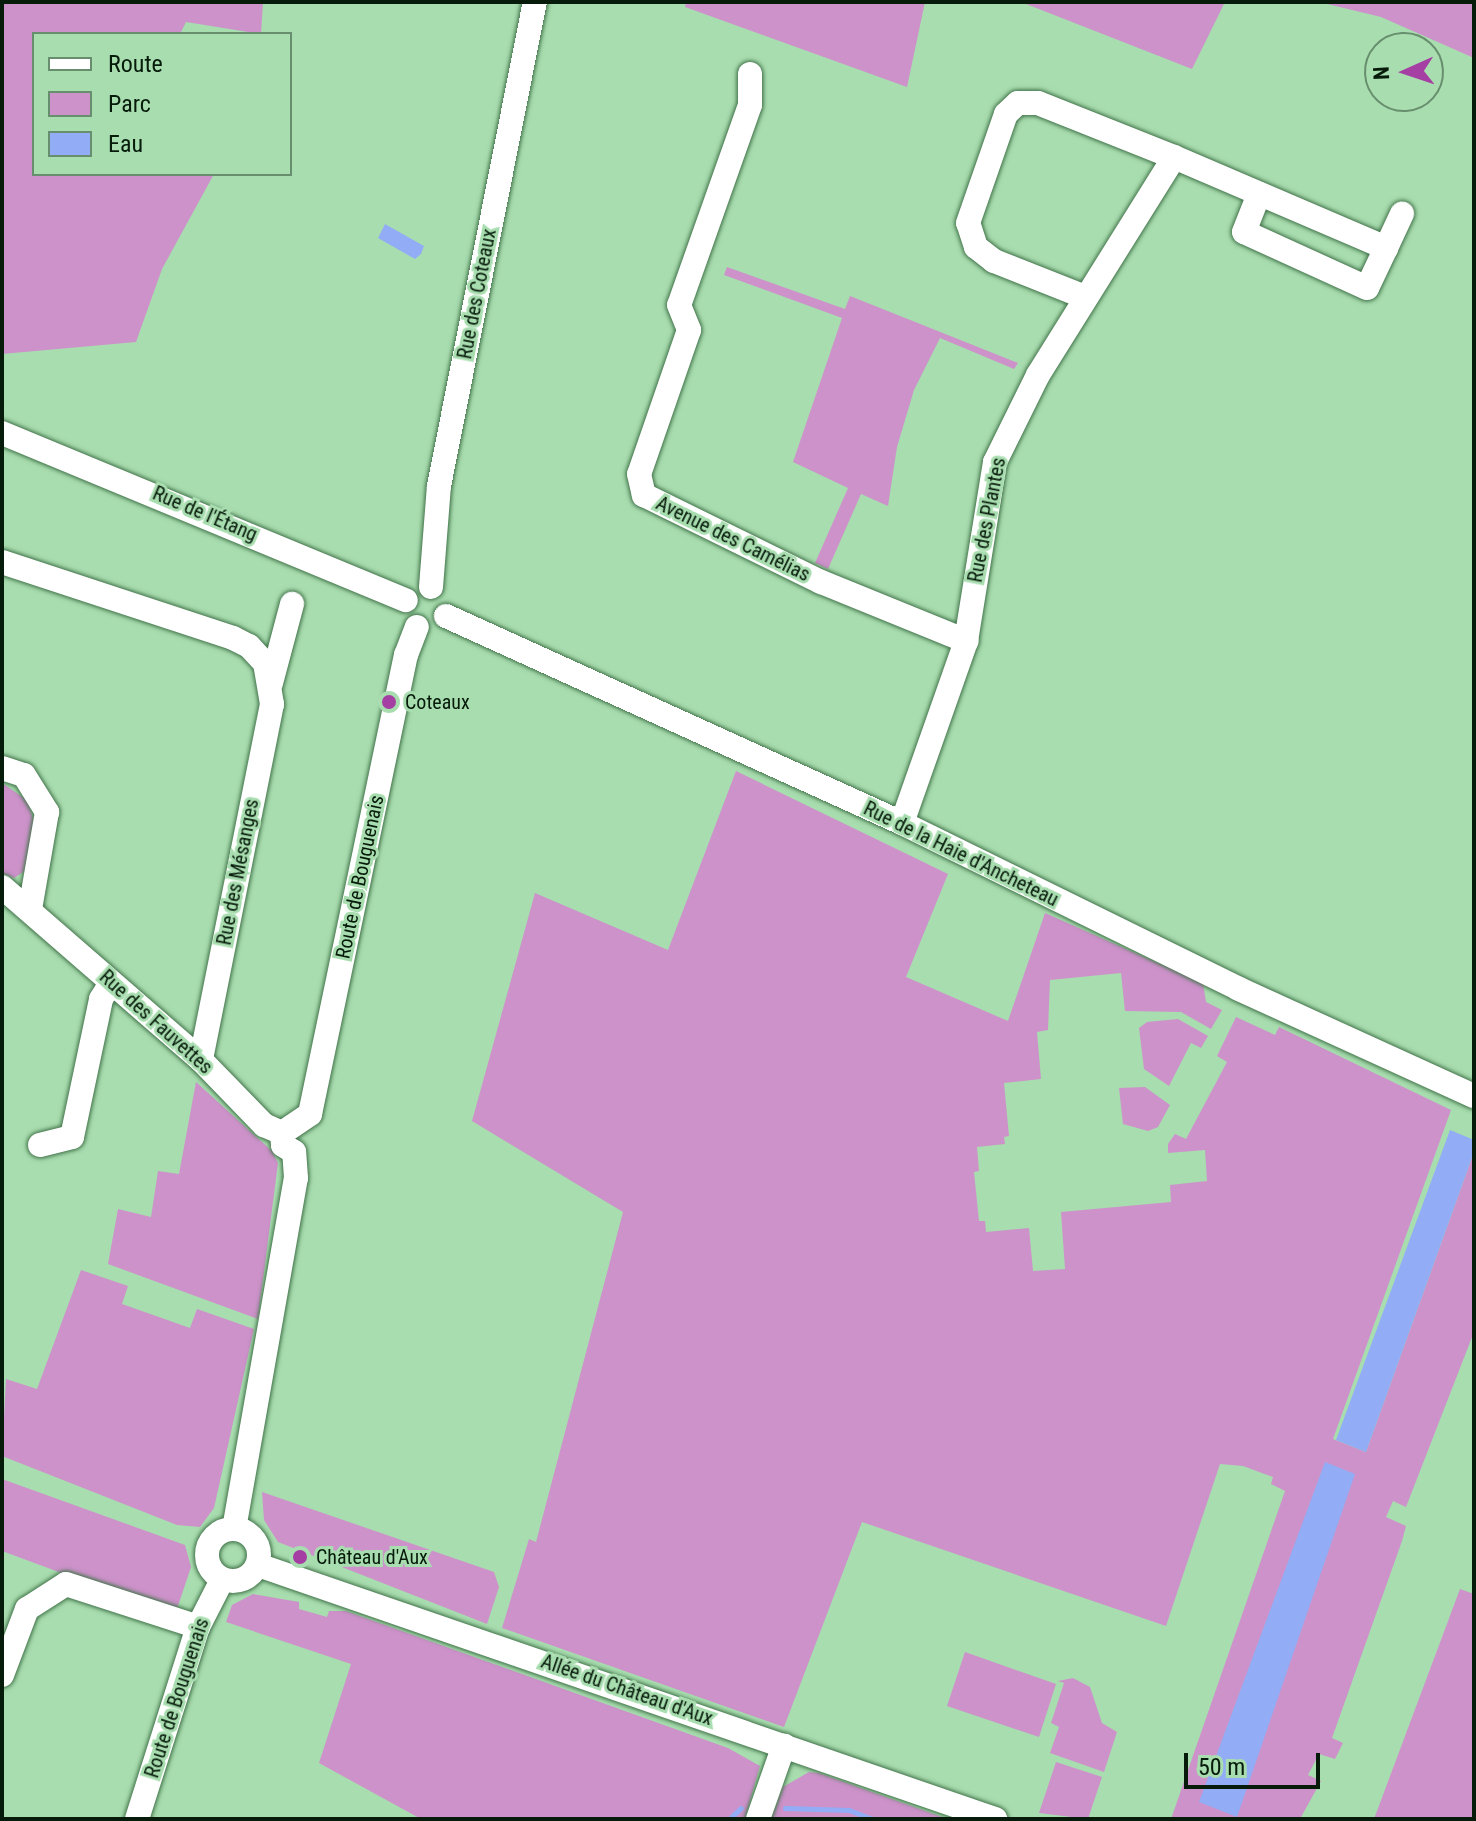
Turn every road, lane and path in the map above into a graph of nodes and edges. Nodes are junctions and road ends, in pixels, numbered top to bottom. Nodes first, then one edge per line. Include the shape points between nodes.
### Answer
1 (535, 2) edge
2 (750, 74) dead end
3 (1174, 157) junction
4 (1259, 194) junction
5 (1402, 214) dead end
6 (1386, 248) junction
7 (1085, 297) junction
8 (2, 433) edge
9 (2, 562) edge
10 (431, 587) junction
11 (406, 600) junction
12 (292, 604) dead end
13 (446, 616) junction
14 (417, 627) junction
15 (966, 641) junction
16 (271, 683) junction
17 (2, 768) edge
18 (902, 823) junction
19 (2, 887) edge
20 (30, 909) junction
21 (111, 983) junction
22 (201, 1060) junction
23 (1474, 1096) edge
24 (292, 1136) junction
25 (40, 1145) dead end
26 (234, 1529) junction
27 (258, 1565) junction
28 (222, 1580) junction
29 (198, 1627) junction
30 (2, 1675) edge
31 (784, 1745) junction
32 (137, 1819) edge
33 (758, 1819) edge
34 (995, 1819) edge

1 - 10 street, Rue des Coteaux via 439,486
2 - 15 street, Avenue des Camélias via 750,105 679,305 689,330 639,474 644,495 821,582
3 - 4 street
3 - 7 street, Rue des Plantes
3 - 7 street via 1038,103 1018,103 1006,114 968,223 976,247 994,261
4 - 6 street
4 - 6 street via 1244,232 1367,288
5 - 6 street
7 - 15 street, Rue des Plantes via 995,462
8 - 11 street, Rue de l'Étang
9 - 16 street via 241,642 265,663
10 - 11 street via 417,589
10 - 13 street via 446,600
11 - 14 street via 406,615
12 - 16 street, Rue des Mésanges
13 - 14 street via 436,627
13 - 18 street, Rue de la Haie d'Ancheteau
14 - 24 street, Route de Bouguenais via 406,655 312,1104
15 - 18 street, Rue des Plantes
16 - 22 street, Rue des Mésanges via 272,704
17 - 20 street via 24,775 47,812
18 - 23 street, Rue de la Haie d'Ancheteau via 1239,989
19 - 20 street, Rue des Fauvettes
20 - 21 street, Rue des Fauvettes
21 - 22 street, Rue des Fauvettes
21 - 25 street via 101,999 72,1137
22 - 24 street, Rue des Fauvettes via 264,1125
24 - 26 street, Route de Bouguenais via 296,1178
26 - 27 street via 254,1539
26 - 28 street via 215,1535 208,1546 207,1563
27 - 28 street via 246,1579
27 - 31 street, Allée du Château d'Aux
28 - 29 street, Route de Bouguenais
29 - 30 street via 66,1584 27,1609
29 - 32 street, Route de Bouguenais
31 - 33 street
31 - 34 street, Allée du Château d'Aux

